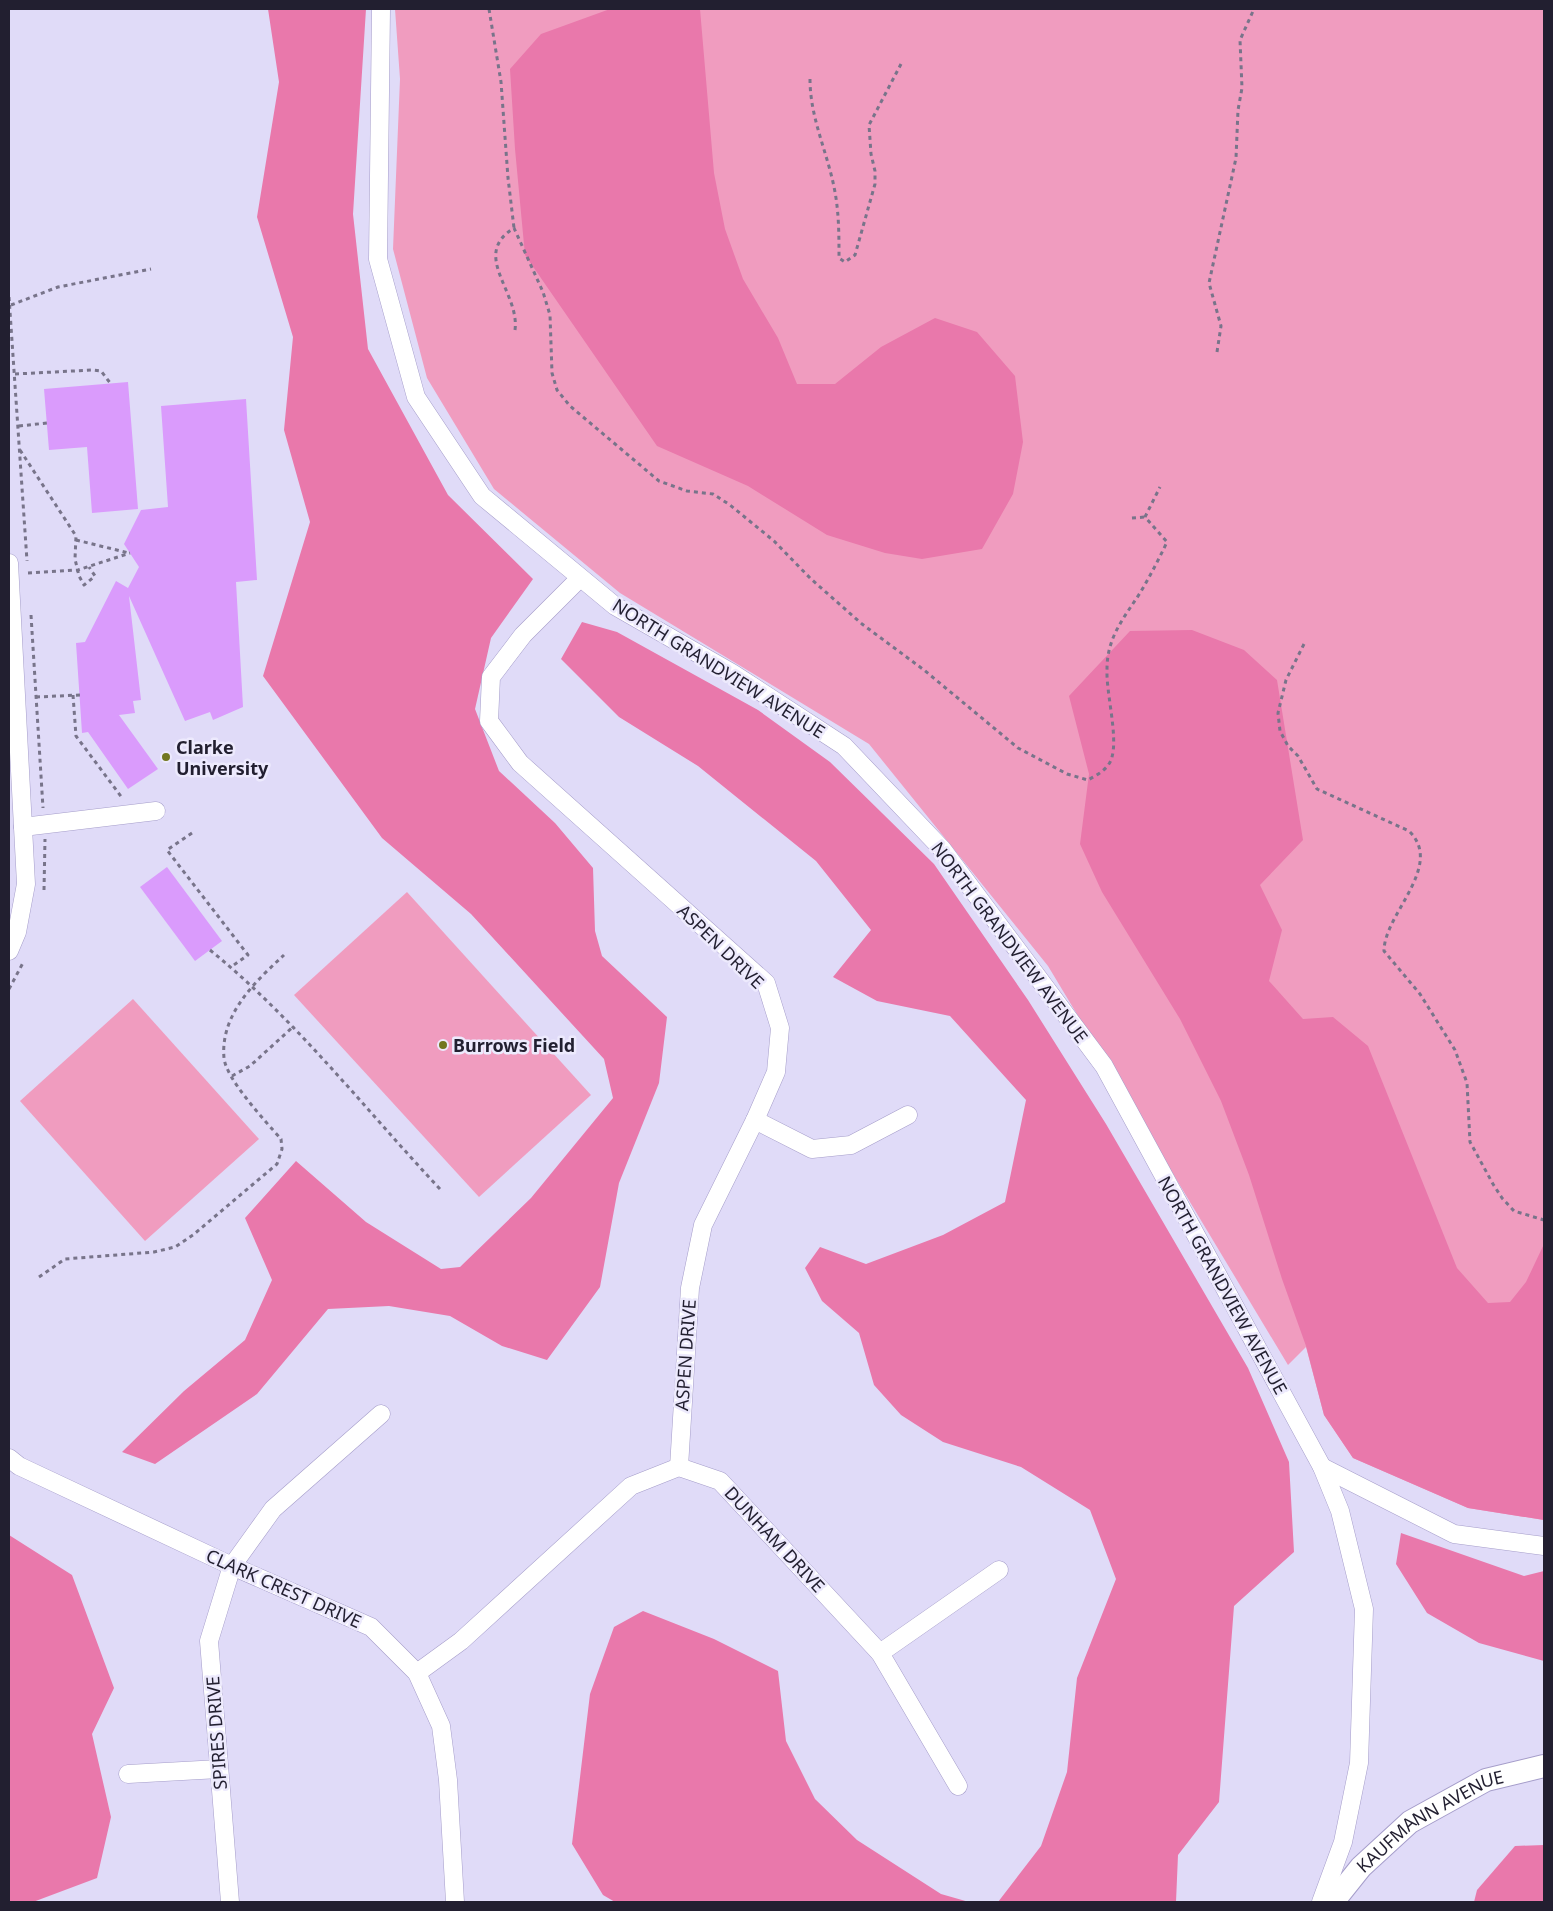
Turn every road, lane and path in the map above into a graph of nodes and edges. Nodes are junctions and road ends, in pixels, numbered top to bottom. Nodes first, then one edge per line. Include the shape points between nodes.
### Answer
1 (381, 9) edge
2 (489, 9) edge
3 (1254, 9) edge
4 (901, 64) dead end
5 (810, 79) dead end
6 (514, 228) junction
7 (151, 269) dead end
8 (9, 298) edge
9 (11, 306) junction
10 (515, 330) dead end
11 (1217, 352) dead end
12 (15, 374) junction
13 (111, 384) dead end
14 (47, 422) dead end
15 (18, 426) junction
16 (20, 450) junction
17 (1160, 487) dead end
18 (1144, 517) junction
19 (1132, 518) dead end
20 (76, 540) junction
21 (9, 563) edge
22 (89, 567) junction
23 (78, 570) junction
24 (28, 573) junction
25 (580, 578) junction
26 (28, 582) dead end
27 (30, 609) dead end
28 (31, 618) dead end
29 (1304, 644) dead end
30 (74, 695) junction
31 (80, 695) dead end
32 (36, 697) dead end
33 (156, 811) dead end
34 (133, 814) junction
35 (23, 827) junction
36 (192, 833) dead end
37 (210, 950) dead end
38 (9, 951) edge
39 (284, 955) dead end
40 (231, 967) junction
41 (252, 985) junction
42 (294, 1026) junction
43 (232, 1076) junction
44 (908, 1116) dead end
45 (755, 1120) junction
46 (440, 1189) dead end
47 (1544, 1220) edge
48 (39, 1277) dead end
49 (381, 1414) dead end
50 (9, 1458) edge
51 (1322, 1466) junction
52 (678, 1467) junction
53 (1544, 1546) edge
54 (232, 1566) junction
55 (999, 1570) dead end
56 (880, 1653) junction
57 (416, 1673) junction
58 (1544, 1766) edge
59 (219, 1769) junction
60 (128, 1774) dead end
61 (958, 1786) dead end
62 (230, 1902) edge
63 (456, 1902) edge
64 (1321, 1902) edge
65 (1333, 1902) edge

1 - 25 street, NORTH GRANDVIEW AVENUE via 378,259 416,398 482,496
2 - 6 path via 501,82
3 - 11 path via 1240,40 1242,88 1236,158 1209,283 1221,326
4 - 5 path via 869,125 875,184 855,255 845,262 839,258 835,191 813,114
6 - 10 path via 505,233 496,247 495,266 514,307
6 - 18 path via 543,292 550,315 552,373 557,390 570,406 658,481 687,491 712,494 730,505 774,541 862,624 924,670 1018,748 1067,774 1088,780 1102,772 1112,758 1107,669 1110,641 1167,542
7 - 9 path via 58,287
8 - 9 path
9 - 12 path
12 - 13 path via 92,370 100,371
12 - 15 path
14 - 15 path
15 - 16 path
16 - 20 path
16 - 24 path
17 - 18 path
18 - 19 path
20 - 22 path via 130,553
20 - 23 path
21 - 35 street
22 - 23 path
22 - 23 path via 95,576 84,585
23 - 24 path
24 - 26 path
25 - 45 street, ASPEN DRIVE via 523,635 491,677 489,721 520,763 766,983 780,1028 776,1072
25 - 51 street, NORTH GRANDVIEW AVENUE via 615,606 732,673 844,746 942,849 1104,1066
27 - 28 path
29 - 47 path via 1280,699 1280,731 1317,789 1408,831 1418,840 1420,858 1416,875 1384,938 1384,951 1420,994 1455,1050 1467,1084 1470,1142 1502,1198 1514,1211
30 - 31 path
30 - 32 path
30 - 34 path via 76,736
33 - 34 street
34 - 35 street
35 - 38 street via 26,884 17,932
36 - 40 path via 167,850 248,955
37 - 40 path
39 - 41 path
40 - 41 path
41 - 42 path
41 - 43 path via 242,998 228,1030 224,1059
42 - 43 path via 250,1066
42 - 46 path
43 - 48 path via 281,1139 282,1149 276,1164 193,1235 175,1246 154,1252 65,1259
44 - 45 street via 852,1145 812,1148
45 - 52 street, ASPEN DRIVE via 703,1225 690,1288
49 - 54 street, SPIRES DRIVE via 273,1509
50 - 54 street, CLARK CREST DRIVE via 19,1466
51 - 53 street via 1454,1534
51 - 64 street, NORTH GRANDVIEW AVENUE via 1340,1511 1364,1618 1359,1762 1343,1842
52 - 56 street, DUNHAM DRIVE via 720,1481
52 - 57 street via 631,1486 461,1641
54 - 57 street, CLARK CREST DRIVE via 371,1627
54 - 59 street, SPIRES DRIVE via 209,1641
55 - 56 street
56 - 61 street, DUNHAM DRIVE
57 - 63 street, CLARK CREST DRIVE via 441,1726
58 - 65 main road, KAUFMANN AVENUE via 1486,1780 1410,1822 1361,1867
59 - 60 street
59 - 62 street, SPIRES DRIVE

